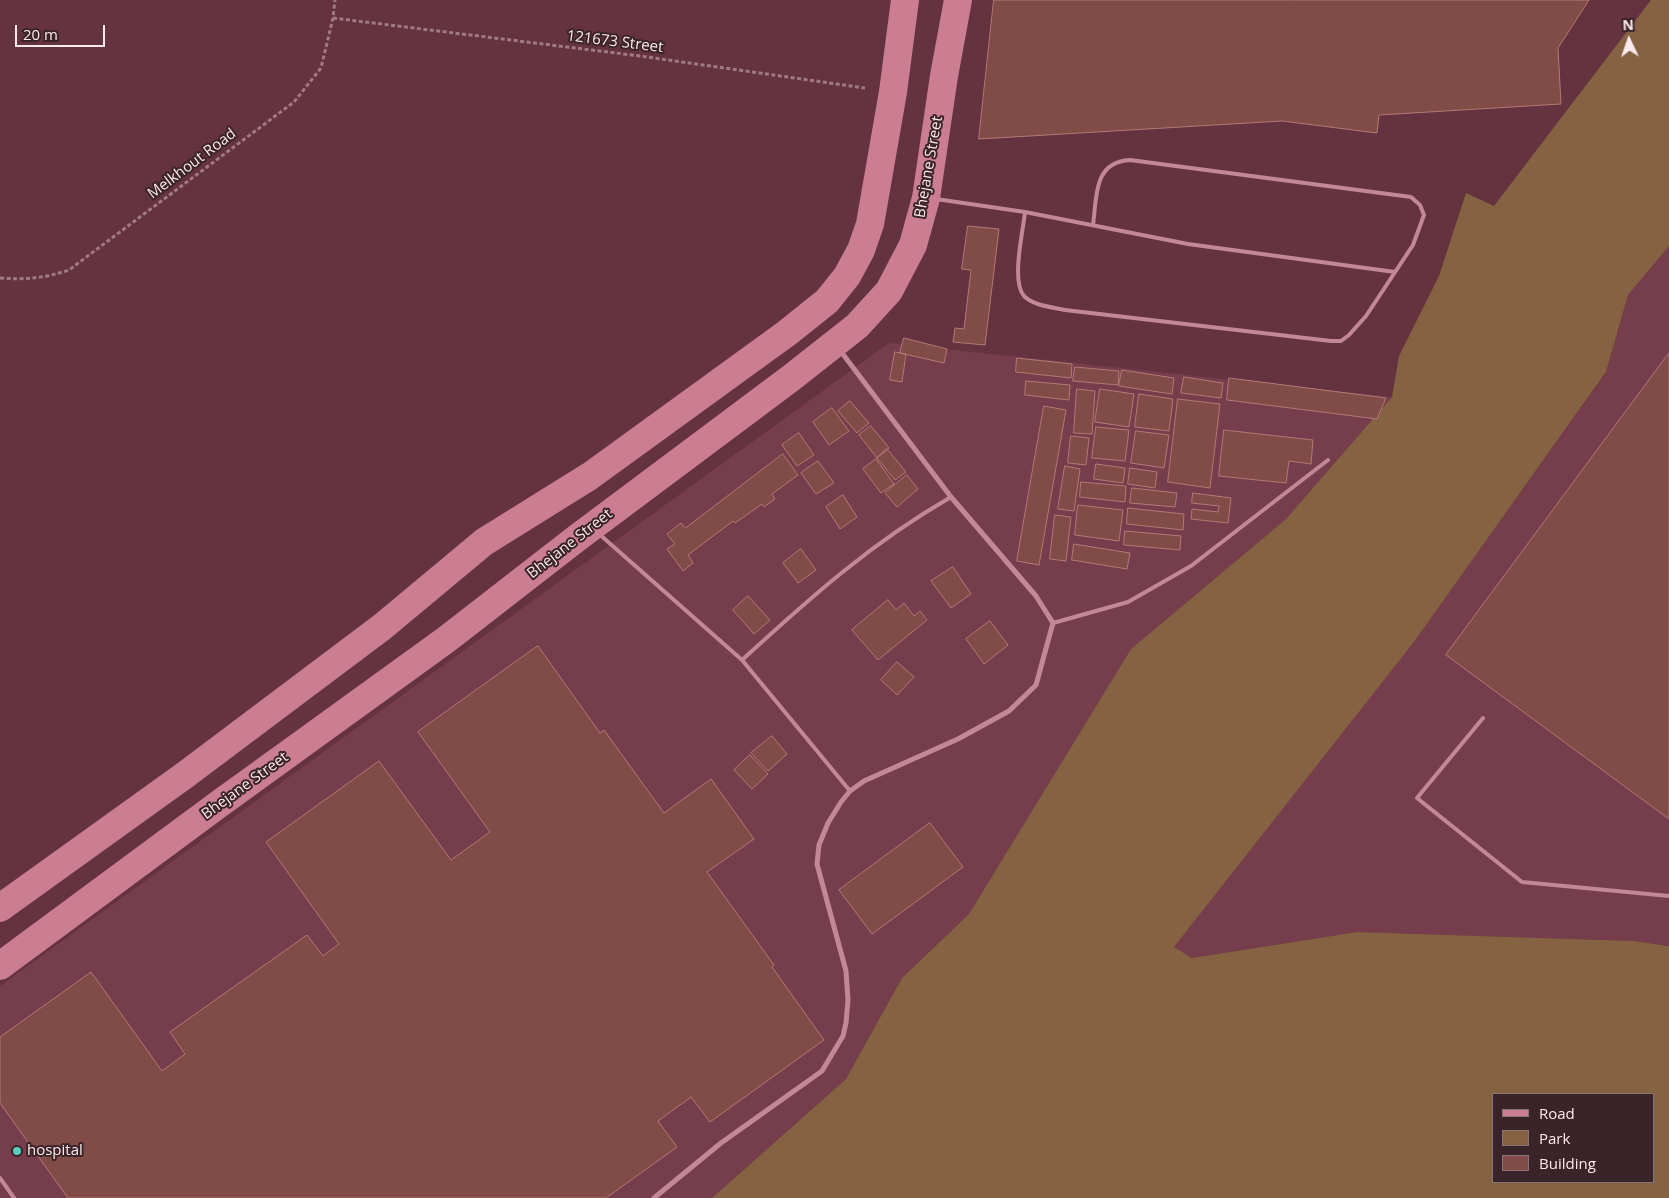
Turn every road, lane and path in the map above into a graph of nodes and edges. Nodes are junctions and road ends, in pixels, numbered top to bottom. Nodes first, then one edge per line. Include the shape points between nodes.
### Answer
1 (334, 0) edge
2 (905, 0) edge
3 (958, 0) edge
4 (333, 18) junction
5 (893, 92) junction
6 (926, 198) junction
7 (1025, 212) junction
8 (1093, 226) junction
9 (1396, 272) junction
10 (0, 278) edge
11 (834, 343) junction
12 (1328, 460) dead end
13 (951, 497) junction
14 (591, 527) junction
15 (1052, 623) junction
16 (742, 660) junction
17 (1483, 718) dead end
18 (850, 791) junction
19 (1669, 896) edge
20 (0, 908) edge
21 (0, 966) edge
22 (0, 1178) edge
23 (14, 1198) edge
24 (654, 1198) edge

1 - 4 path, Melkhout Road
2 - 5 street
3 - 6 street, Bhejane Street
4 - 5 path, 121673 Street via 640,56
4 - 10 path, Melkhout Road via 321,68 294,102 69,270 46,278
5 - 20 street via 870,224 861,250 827,301 590,476 484,542 382,627
6 - 7 lane
6 - 11 street, Bhejane Street via 913,245 888,291 857,326
7 - 8 lane
7 - 9 lane via 1018,286 1025,297 1037,304 1065,310 1341,341 1366,316
8 - 9 lane via 1188,244
8 - 9 lane via 1103,170 1122,160 1411,197 1424,214 1413,245
11 - 13 street
11 - 14 street, Bhejane Street
12 - 15 lane via 1190,566 1128,602
13 - 15 street via 1036,596
13 - 16 lane via 906,522 876,544
14 - 16 lane
14 - 21 street, Bhejane Street via 447,640
15 - 18 street via 1036,685 1009,711 958,740 864,781
16 - 18 lane
17 - 19 lane via 1417,798 1522,882
18 - 24 street via 828,823 819,845 818,864 846,971 848,1000 843,1036 822,1071 721,1144
22 - 23 lane

